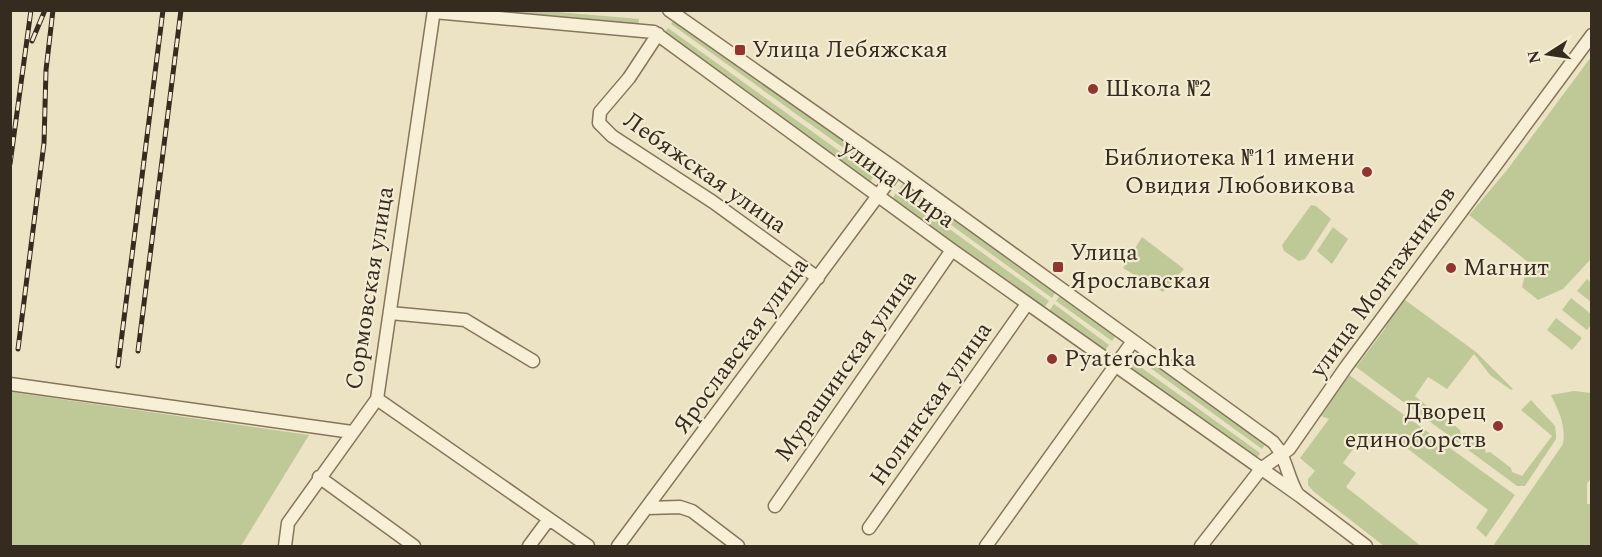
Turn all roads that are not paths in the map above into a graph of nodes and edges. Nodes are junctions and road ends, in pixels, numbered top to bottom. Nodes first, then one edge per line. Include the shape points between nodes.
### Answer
1 (669, 10) edge
2 (434, 11) edge
3 (658, 34) junction
4 (1592, 35) edge
5 (897, 170) junction
6 (879, 195) junction
7 (952, 250) junction
8 (818, 278) junction
9 (1027, 304) junction
10 (390, 313) junction
11 (1133, 341) junction
12 (533, 361) dead end
13 (1115, 367) junction
14 (10, 384) edge
15 (377, 399) junction
16 (352, 432) junction
17 (1282, 455) junction
18 (1261, 470) junction
19 (319, 477) junction
20 (1300, 496) junction
21 (775, 506) dead end
22 (647, 508) junction
23 (549, 519) junction
24 (869, 528) dead end
25 (732, 544) edge
26 (285, 546) edge
27 (414, 546) edge
28 (529, 546) edge
29 (588, 546) edge
30 (618, 546) edge
31 (986, 546) edge
32 (1201, 546) edge
33 (1366, 546) edge

1 - 5 street, улица Мира
2 - 3 street, улица Мира
2 - 10 street, Сормовская улица
3 - 6 street, улица Мира
3 - 8 street, Лебяжская улица via 600,112 599,123 612,136
4 - 17 street, улица Монтажников
5 - 6 street, Ярославская улица
5 - 11 street, улица Мира
6 - 7 street, улица Мира
6 - 8 street, Ярославская улица
7 - 9 street, улица Мира
7 - 21 street, Мурашинская улица
8 - 22 street, Ярославская улица
9 - 13 street, улица Мира
9 - 24 street, Нолинская улица
10 - 12 street via 465,320
10 - 15 street, Сормовская улица
11 - 13 street
11 - 17 street, улица Мира via 1273,442
13 - 18 street, улица Мира
13 - 31 street
14 - 16 street
15 - 16 street, Сормовская улица
15 - 23 street
16 - 19 street, Сормовская улица
17 - 18 street, улица Монтажников
17 - 20 street, улица Мира via 1290,482
18 - 20 street, улица Мира
18 - 32 street, улица Монтажников
19 - 26 street, Сормовская улица via 288,523
19 - 27 street
20 - 33 street, улица Мира
22 - 25 street via 680,507 692,511
22 - 30 street, Ярославская улица
23 - 28 street
23 - 29 street

